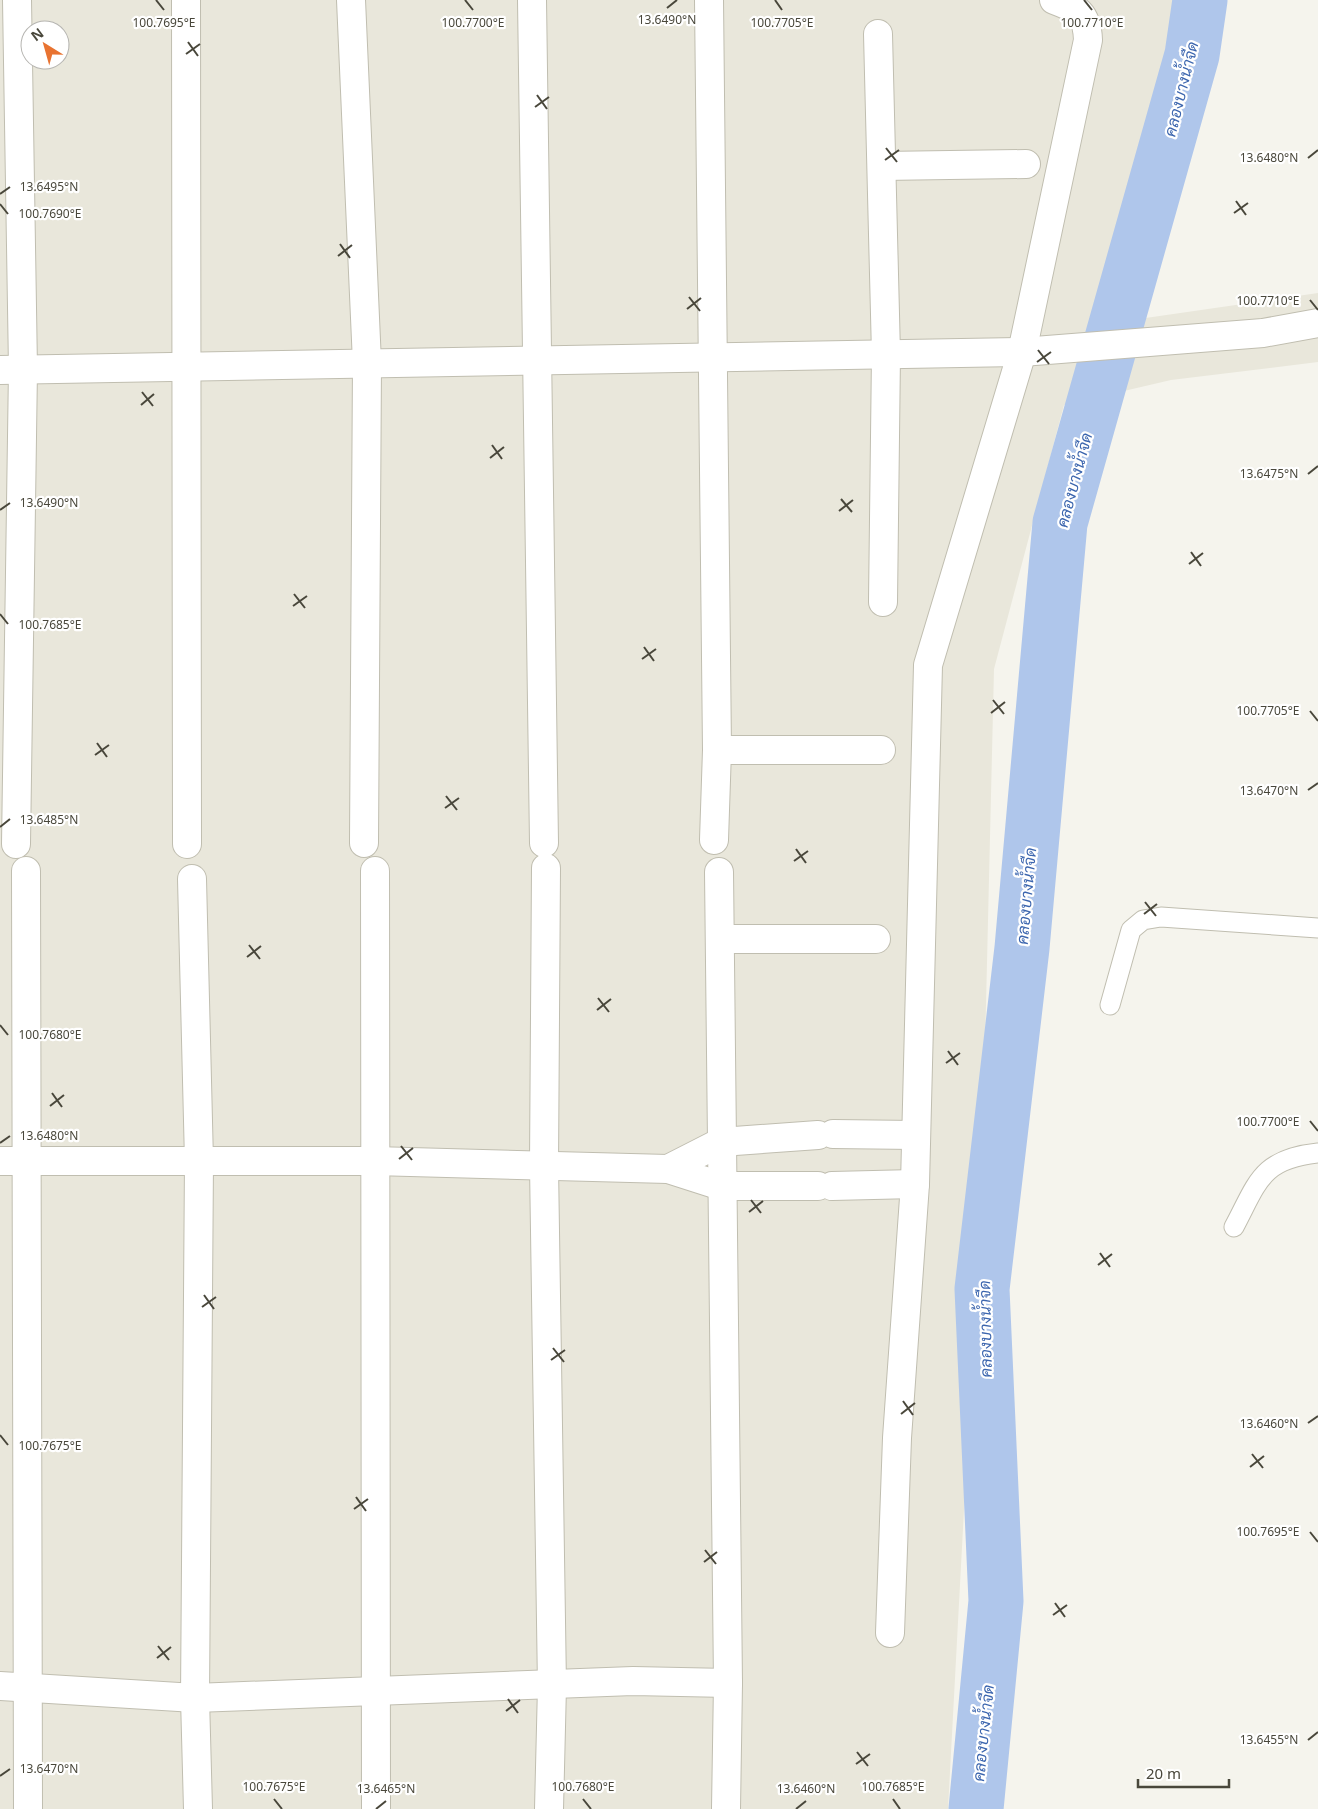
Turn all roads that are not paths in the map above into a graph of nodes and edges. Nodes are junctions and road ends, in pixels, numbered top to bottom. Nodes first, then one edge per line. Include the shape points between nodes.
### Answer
1 (18, 0) edge
2 (186, 0) edge
3 (352, 0) edge
4 (532, 0) edge
5 (709, 0) edge
6 (1054, 0) edge
7 (878, 34) dead end
8 (1026, 164) dead end
9 (882, 166) junction
10 (1318, 323) edge
11 (1022, 352) junction
12 (886, 354) junction
13 (712, 357) junction
14 (537, 360) junction
15 (367, 363) junction
16 (187, 366) junction
17 (11, 370) edge
18 (883, 602) dead end
19 (717, 750) junction
20 (881, 750) dead end
21 (714, 840) dead end
22 (364, 843) dead end
23 (16, 844) dead end
24 (187, 844) dead end
25 (374, 870) dead end
26 (26, 871) dead end
27 (719, 872) dead end
28 (192, 879) dead end
29 (1318, 928) edge
30 (720, 939) junction
31 (876, 939) dead end
32 (1110, 1005) dead end
33 (915, 1135) junction
34 (721, 1142) junction
35 (1318, 1152) edge
36 (13, 1161) edge
37 (199, 1161) junction
38 (374, 1161) junction
39 (544, 1166) junction
40 (668, 1169) junction
41 (915, 1184) junction
42 (721, 1186) junction
43 (1234, 1227) dead end
44 (890, 1632) dead end
45 (728, 1683) junction
46 (0, 1686) edge
47 (29, 1686) junction
48 (552, 1686) junction
49 (377, 1690) junction
50 (195, 1698) junction
51 (28, 1809) edge
52 (198, 1809) edge
53 (376, 1809) edge
54 (549, 1809) edge
55 (726, 1809) edge

1 - 17 street
2 - 16 street
3 - 15 street
4 - 14 street
5 - 13 street
6 - 11 street via 1074,8 1083,16 1088,40
7 - 9 street
8 - 9 street
9 - 12 street
10 - 11 street via 1263,333
11 - 12 street
11 - 33 street via 928,666
12 - 13 street
12 - 18 street
13 - 14 street
13 - 19 street
14 - 15 street
14 - 39 street via 545,855
15 - 16 street
15 - 22 street
16 - 17 street
16 - 24 street
17 - 23 street
19 - 20 street
19 - 21 street
25 - 38 street
26 - 36 street
27 - 30 street
28 - 37 street
29 - 32 lane via 1161,917 1143,920 1131,930
30 - 31 street
30 - 34 street
33 - 34 street via 826,1135
33 - 41 street
34 - 40 street
34 - 42 street
35 - 43 lane via 1282,1160 1267,1170
36 - 37 street
36 - 47 street
37 - 38 street
37 - 50 street
38 - 39 street
38 - 49 street
39 - 40 street
39 - 48 street
40 - 42 street
41 - 42 street
41 - 44 street via 897,1438
42 - 45 street
45 - 48 street via 634,1682
45 - 55 street
46 - 47 street
47 - 50 street
47 - 51 street
48 - 49 street
48 - 54 street
49 - 50 street
49 - 53 street
50 - 52 street

